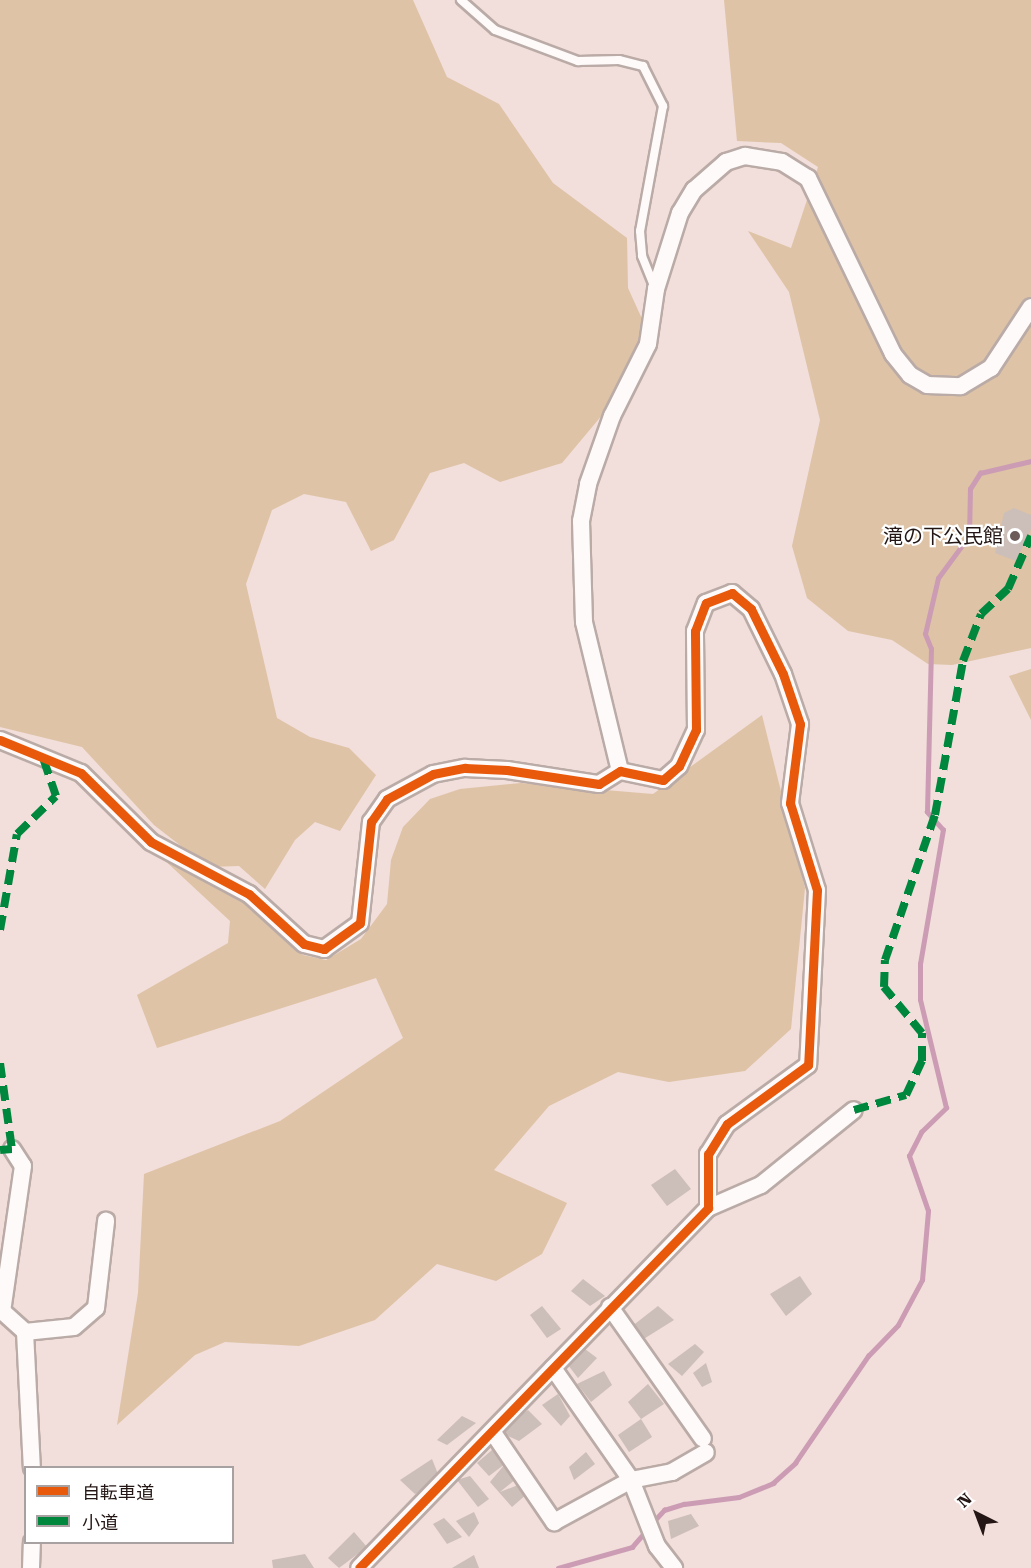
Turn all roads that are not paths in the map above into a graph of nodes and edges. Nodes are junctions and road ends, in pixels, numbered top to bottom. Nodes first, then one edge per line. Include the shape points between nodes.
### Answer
1 (461, 0) edge
2 (656, 289) junction
3 (1031, 307) edge
4 (0, 740) edge
5 (620, 771) junction
6 (854, 1110) dead end
7 (12, 1149) dead end
8 (708, 1208) junction
9 (106, 1221) dead end
10 (610, 1307) junction
11 (25, 1332) junction
12 (553, 1368) junction
13 (494, 1434) junction
14 (32, 1466) edge
15 (632, 1480) junction
16 (32, 1544) edge
17 (31, 1568) edge
18 (359, 1568) edge
19 (674, 1568) edge

1 - 2 lane via 495,30 578,61 619,60 643,66 663,106 640,231 642,256
2 - 3 street via 680,213 694,190 726,162 762,156 808,178 893,354 910,375 927,385 961,386 991,368
2 - 5 street via 648,344 612,416 588,484 581,521 584,622
4 - 5 street via 81,773 151,842 249,894 304,944 324,950 360,923 363,854 371,822 387,799 433,774 465,768 585,785 599,784
5 - 8 street via 663,780 679,766 696,730 696,631 706,603 732,593 752,609 800,724 790,803 817,890 818,930 808,1065 726,1124 708,1154
6 - 8 street via 761,1185
7 - 11 street via 23,1166 2,1311
8 - 10 street
9 - 11 street via 96,1308 74,1327
10 - 12 street
10 - 15 street via 705,1446 672,1472
11 - 14 street
12 - 13 street
12 - 15 street
13 - 15 street via 554,1522
13 - 18 street
15 - 19 street via 657,1546
16 - 17 street

